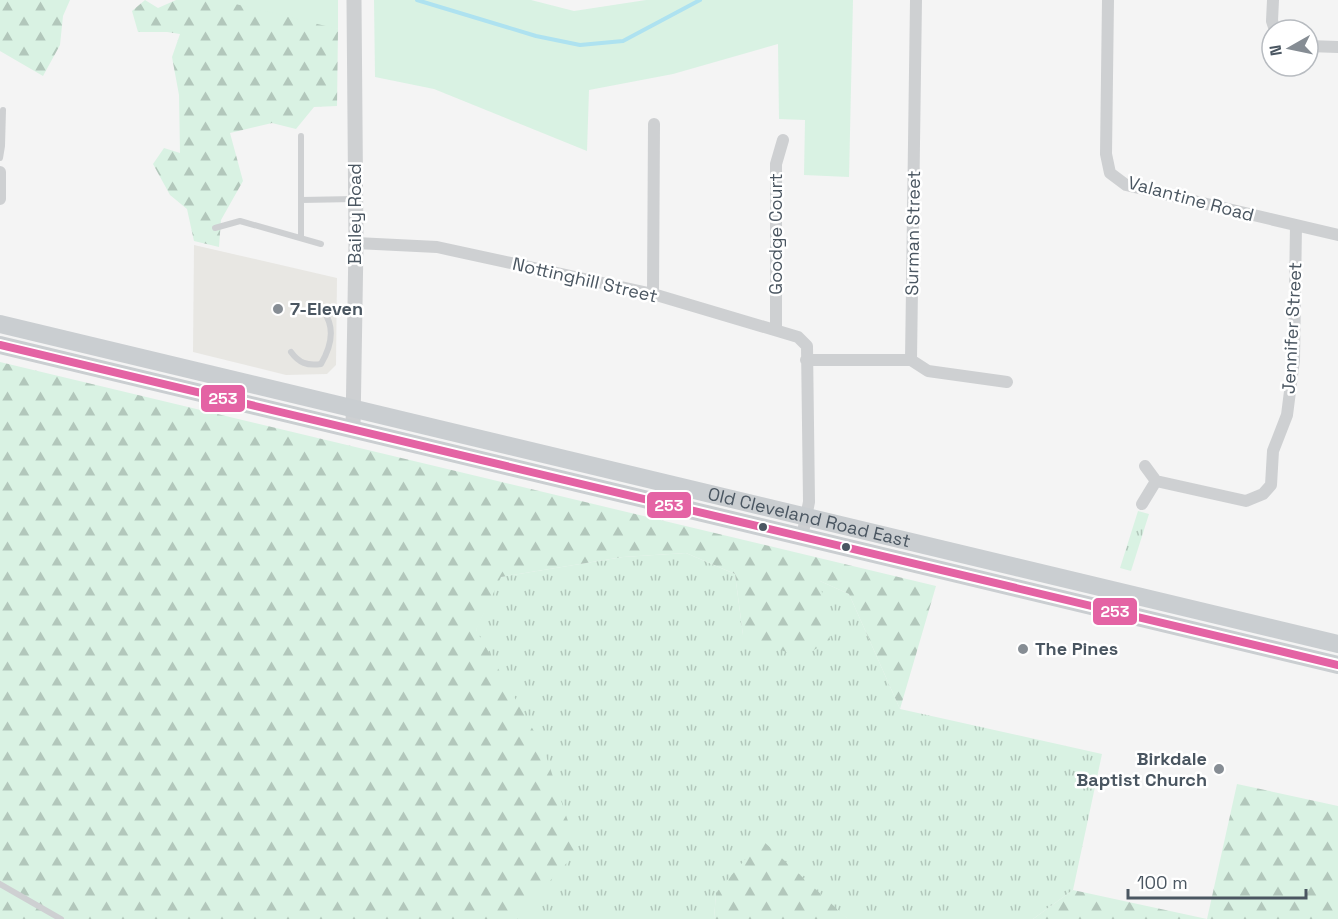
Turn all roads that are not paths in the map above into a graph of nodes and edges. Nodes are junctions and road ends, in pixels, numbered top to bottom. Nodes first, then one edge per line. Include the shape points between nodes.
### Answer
1 (916, 0) edge
2 (1108, 0) edge
3 (1273, 0) edge
4 (354, 4) edge
5 (1272, 18) edge
6 (1320, 46) edge
7 (1338, 47) edge
8 (3, 110) dead end
9 (654, 124) dead end
10 (301, 136) dead end
11 (783, 140) dead end
12 (0, 158) edge
13 (0, 172) edge
14 (0, 199) edge
15 (356, 199) junction
16 (301, 200) junction
17 (1296, 225) junction
18 (215, 228) dead end
19 (1338, 235) edge
20 (301, 237) junction
21 (356, 243) junction
22 (321, 244) dead end
23 (653, 294) junction
24 (313, 311) dead end
25 (0, 324) edge
26 (776, 329) junction
27 (0, 345) edge
28 (291, 352) dead end
29 (806, 360) junction
30 (911, 360) junction
31 (1007, 382) dead end
32 (354, 409) junction
33 (353, 428) junction
34 (1144, 466) dead end
35 (1156, 482) junction
36 (1142, 504) dead end
37 (806, 516) junction
38 (802, 537) junction
39 (1338, 644) edge
40 (1338, 665) edge
41 (0, 884) edge
42 (61, 919) edge

1 - 30 street, Surman Street
2 - 17 street, Valantine Road via 1106,154 1110,173 1126,185
3 - 5 street
4 - 15 street, Bailey Road
6 - 7 street
8 - 12 lane
9 - 23 street
10 - 16 lane
11 - 26 street, Goodge Court via 776,164
13 - 14 street
15 - 16 lane
15 - 21 street, Bailey Road
16 - 20 lane
17 - 19 street, Valantine Road
17 - 35 street, Jennifer Street via 1294,360 1287,414 1273,451 1271,484 1263,494 1246,501
18 - 20 lane via 240,221
20 - 22 lane
21 - 23 street, Nottinghill Street via 437,248
21 - 32 street, Bailey Road
23 - 26 street, Nottinghill Street
24 - 28 lane via 324,312 330,320 328,352 321,364 310,366
25 - 32 main road, Old Cleveland Road East
26 - 29 street, Nottinghill Street via 807,346
27 - 33 main road, Old Cleveland Road East
29 - 30 street
29 - 37 street
30 - 31 street via 928,371
32 - 33 street, Bailey Road
32 - 37 main road, Old Cleveland Road East
33 - 38 main road, Old Cleveland Road East
34 - 35 street
35 - 36 street
37 - 38 street
37 - 39 main road, Old Cleveland Road East
38 - 40 main road, Old Cleveland Road East
41 - 42 lane

